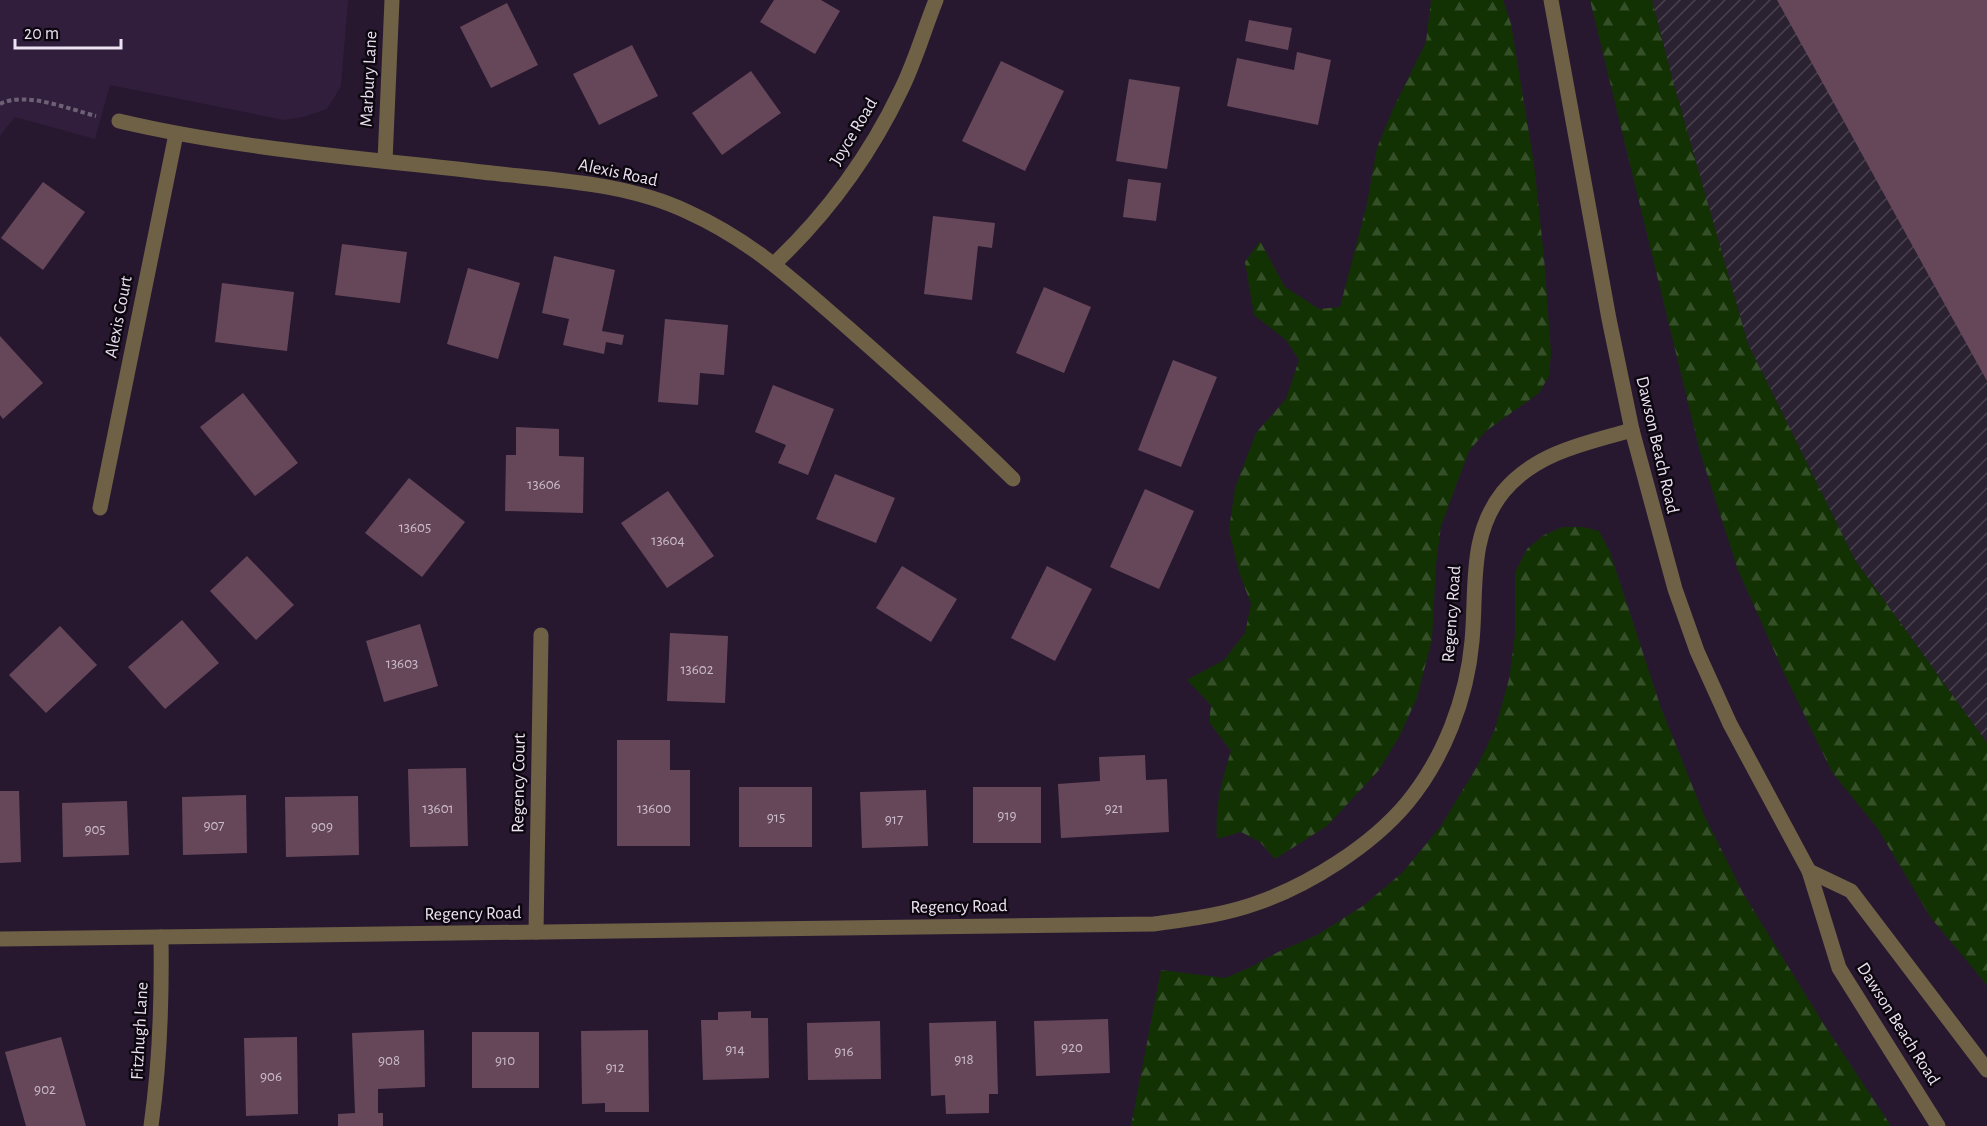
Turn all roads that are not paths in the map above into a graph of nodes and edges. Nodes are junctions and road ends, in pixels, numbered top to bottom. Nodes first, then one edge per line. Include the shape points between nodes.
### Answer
1 (392, 0) edge
2 (936, 0) edge
3 (1551, 0) edge
4 (119, 121) road end
5 (176, 134) junction
6 (385, 161) junction
7 (774, 264) junction
8 (1632, 430) junction
9 (1013, 479) dead end
10 (100, 508) dead end
11 (541, 635) dead end
12 (1809, 871) junction
13 (536, 932) junction
14 (161, 937) junction
15 (0, 939) edge
16 (1987, 1070) edge
17 (151, 1126) edge
18 (1938, 1126) edge

1 - 6 street, Marbury Lane
2 - 7 street, Joyce Road via 902,88 872,145 836,198
3 - 8 street, Dawson Beach Road
4 - 5 street, Alexis Road
5 - 6 street, Alexis Road
5 - 10 street, Alexis Court
6 - 7 street, Alexis Road via 633,192 687,211 737,237
7 - 9 street, Alexis Road via 940,408
8 - 12 street, Dawson Beach Road via 1675,589 1697,651 1730,724
8 - 13 street, Regency Road via 1554,454 1530,466 1503,493 1482,531 1476,555 1472,641 1460,704 1429,771 1406,803 1374,834 1336,864 1296,887 1256,904 1204,918 1154,924
11 - 13 street, Regency Court
12 - 16 street, Dawson Beach Road via 1851,891
12 - 18 street, Dawson Beach Road via 1839,968
13 - 14 street, Regency Road
14 - 15 street, Regency Road
14 - 17 street, Fitzhugh Lane via 162,1013

